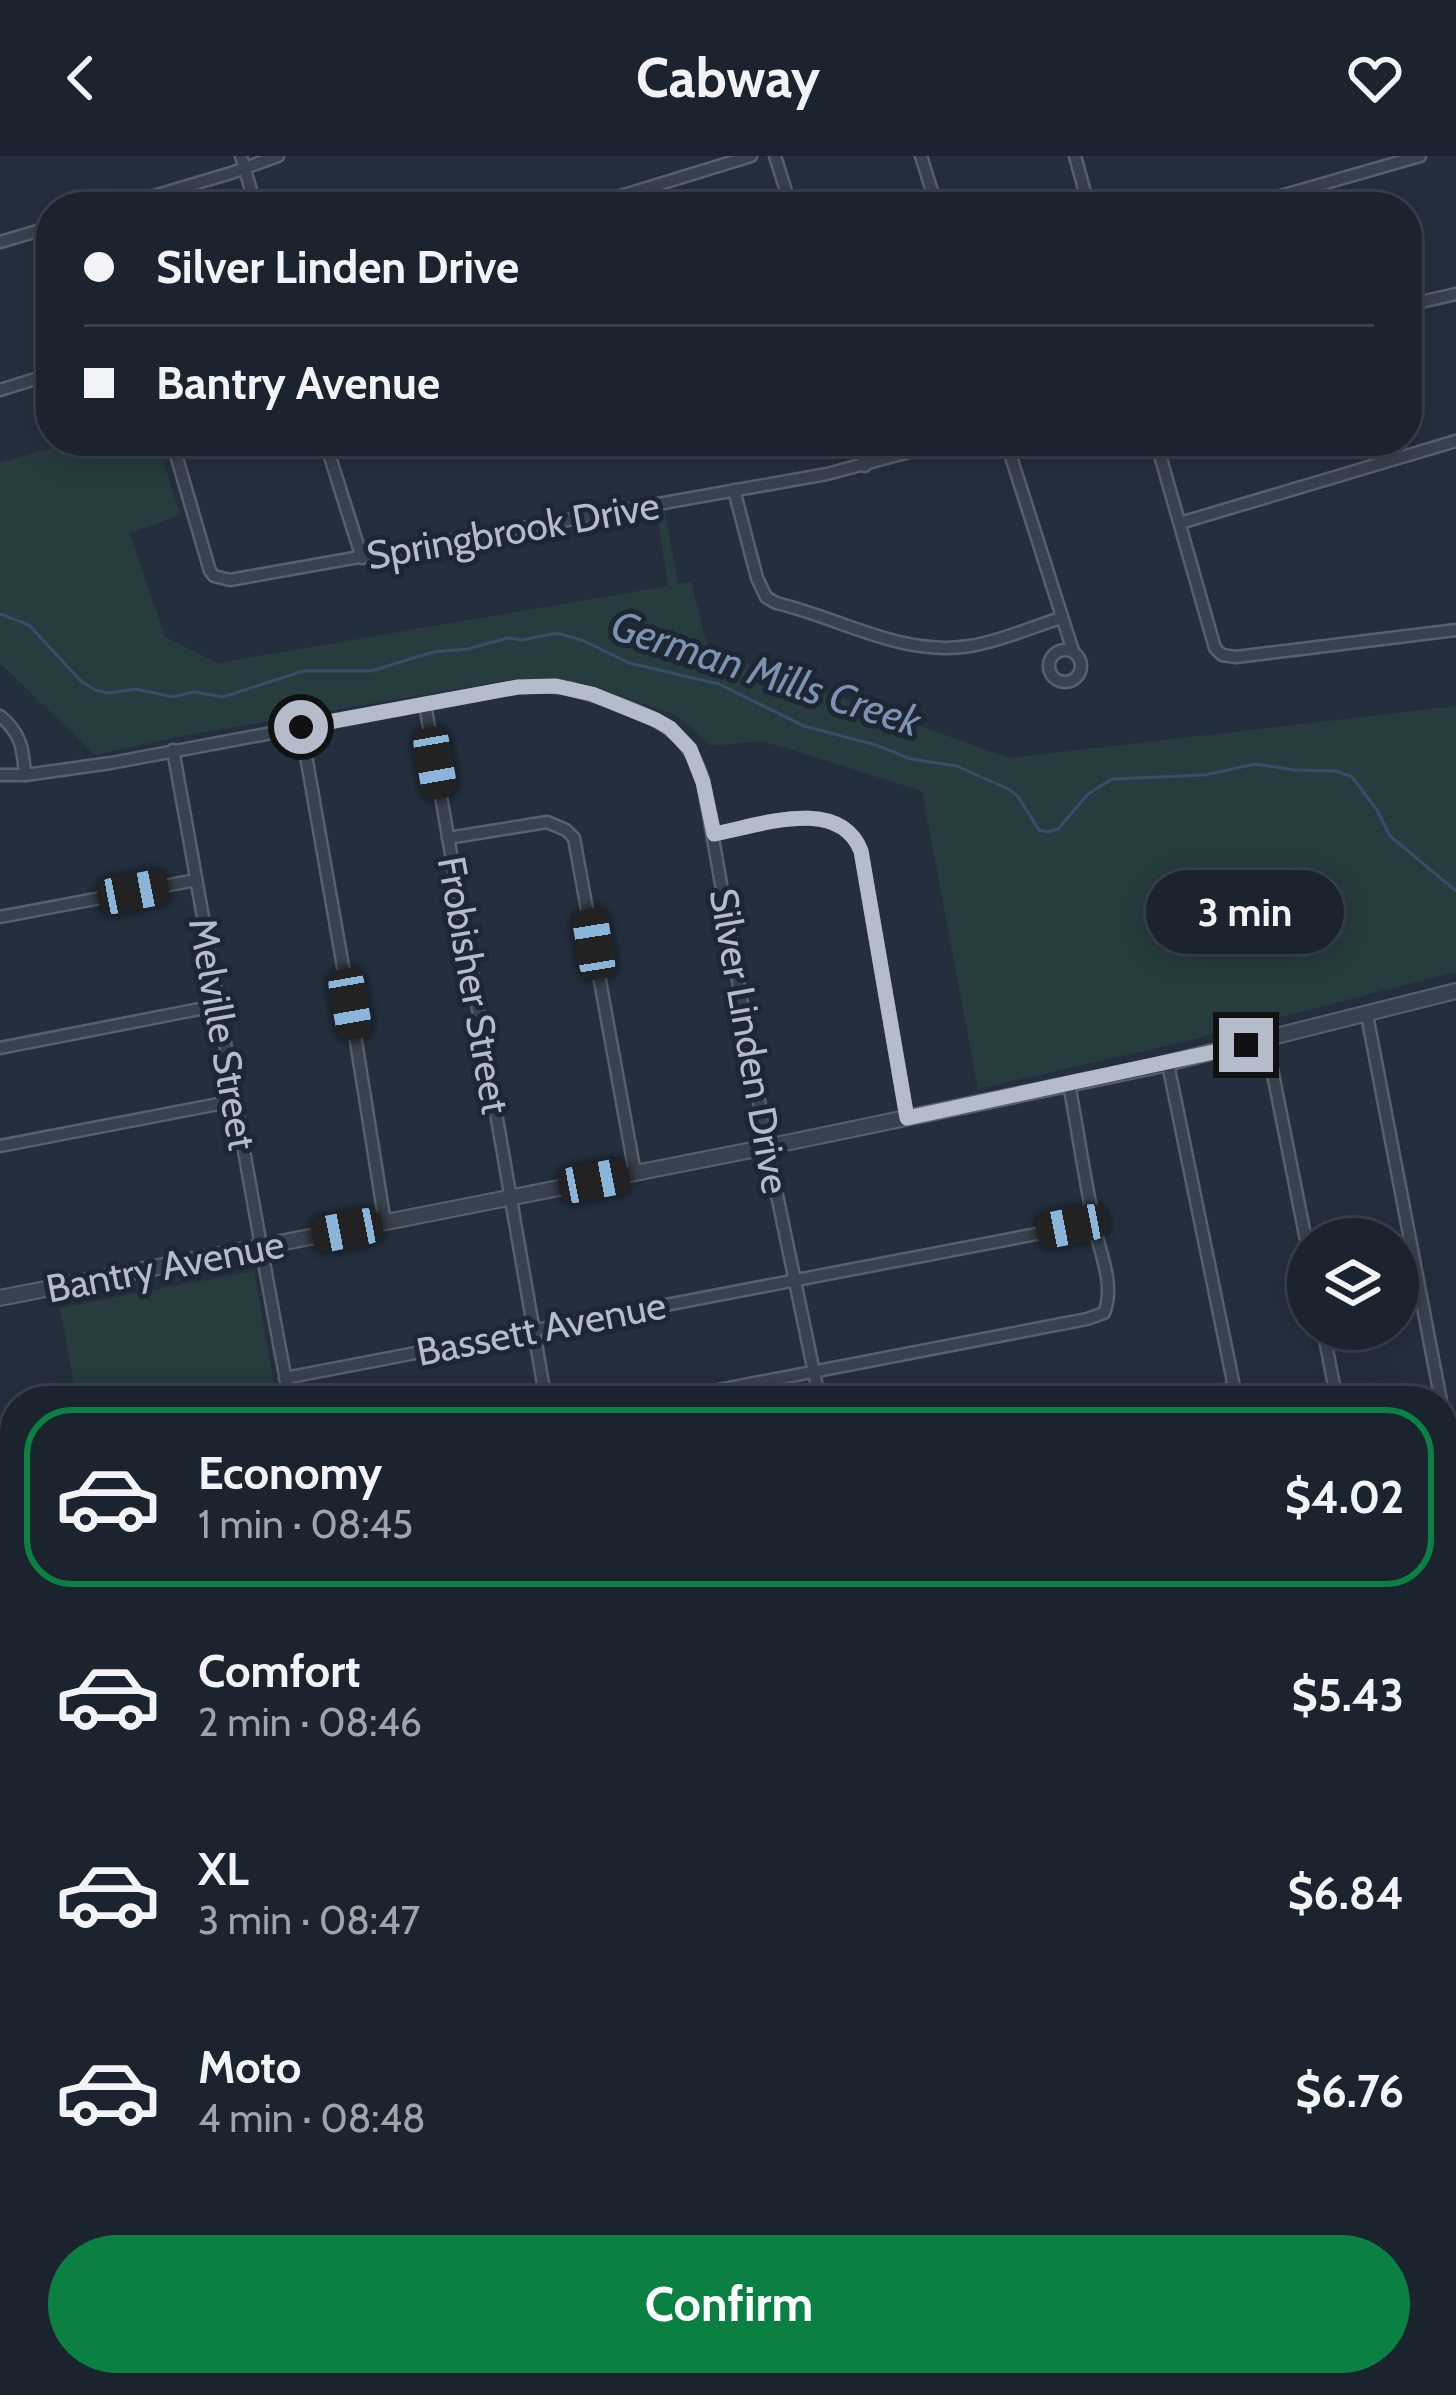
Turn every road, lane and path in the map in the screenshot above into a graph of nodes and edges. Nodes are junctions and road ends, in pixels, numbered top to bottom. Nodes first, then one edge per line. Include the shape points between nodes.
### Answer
1 (278, 156) edge
2 (752, 156) edge
3 (775, 156) edge
4 (921, 156) edge
5 (1075, 156) edge
6 (1420, 156) edge
7 (243, 162) edge
8 (636, 191) joint
9 (159, 192) edge
10 (252, 192) edge
11 (633, 192) edge
12 (786, 192) edge
13 (932, 192) edge
14 (1086, 192) edge
15 (1294, 192) edge
16 (36, 231) edge
17 (0, 242) edge
18 (1456, 294) edge
19 (1422, 301) edge
20 (36, 379) edge
21 (0, 390) edge
22 (1456, 441) edge
23 (1422, 451) edge
24 (176, 456) edge
25 (330, 456) edge
26 (863, 456) edge
27 (899, 456) edge
28 (1011, 456) edge
29 (1160, 456) edge
30 (1406, 456) edge
31 (865, 466) junction
32 (734, 490) junction
33 (1180, 523) junction
34 (362, 558) junction
35 (1061, 618) junction
36 (1456, 630) edge
37 (1073, 651) dead end
38 (425, 704) junction
39 (0, 716) edge
40 (301, 727) junction
41 (173, 750) junction
42 (0, 775) edge
43 (25, 775) junction
44 (714, 834) junction
45 (448, 838) junction
46 (196, 880) junction
47 (0, 917) edge
48 (1456, 991) edge
49 (220, 1005) junction
50 (1366, 1015) junction
51 (1266, 1039) junction
52 (0, 1048) edge
53 (1168, 1064) junction
54 (1069, 1084) junction
55 (234, 1101) junction
56 (907, 1118) junction
57 (0, 1146) edge
58 (767, 1147) junction
59 (635, 1173) junction
60 (511, 1196) junction
61 (1302, 1218) edge
62 (385, 1222) junction
63 (1094, 1222) junction
64 (261, 1247) junction
65 (796, 1279) junction
66 (0, 1296) edge
67 (534, 1330) junction
68 (1327, 1350) edge
69 (814, 1370) junction
70 (285, 1378) junction
71 (287, 1386) edge
72 (544, 1386) edge
73 (735, 1386) edge
74 (817, 1386) edge
75 (1233, 1386) edge
76 (1334, 1386) edge
77 (1438, 1386) edge

1 - 7 street
2 - 8 street
3 - 12 street
4 - 13 street
5 - 14 street
6 - 15 street
7 - 9 street
7 - 10 street
8 - 11 street
16 - 17 street
18 - 19 street
20 - 21 street
22 - 23 street
24 - 34 street, Springbrook Drive via 214,576
25 - 34 street
26 - 31 street
27 - 31 street, Springbrook Drive
28 - 35 street
29 - 33 street
30 - 33 street
31 - 32 street, Springbrook Drive
32 - 34 street, Springbrook Drive
32 - 35 street via 757,578 776,603 887,640 938,647 969,646
33 - 36 street via 1222,656
35 - 37 street
38 - 40 street, Silver Linden Drive
38 - 44 street, Silver Linden Drive via 556,686 656,720 698,762
38 - 45 street, Frobisher Street
39 - 43 street via 18,735
40 - 41 street, Silver Linden Drive
40 - 62 street
41 - 43 street, Silver Linden Drive
41 - 46 street, Melville Street
42 - 43 street, Silver Linden Drive
44 - 56 street via 808,817 855,836
44 - 58 street, Silver Linden Drive
45 - 59 street via 547,822 574,838
45 - 60 street, Frobisher Street
46 - 47 street
46 - 49 street, Melville Street
48 - 50 street, Bantry Avenue
49 - 52 street
49 - 55 street, Melville Street
50 - 51 street, Bantry Avenue
50 - 77 street
51 - 53 street, Bantry Avenue
51 - 61 street
53 - 54 street, Bantry Avenue
53 - 75 street
54 - 56 street, Bantry Avenue
54 - 63 street
55 - 57 street
55 - 64 street, Melville Street
56 - 58 street, Bantry Avenue
58 - 59 street, Bantry Avenue
58 - 65 street, Silver Linden Drive
59 - 60 street, Bantry Avenue
60 - 62 street, Bantry Avenue
60 - 67 street, Frobisher Street
62 - 64 street, Bantry Avenue
63 - 65 street, Bassett Avenue
63 - 69 street via 1108,1279 1104,1313
64 - 66 street, Bantry Avenue
64 - 70 street, Melville Street
65 - 67 street, Bassett Avenue
65 - 69 street, Silver Linden Drive
67 - 70 street, Bassett Avenue
67 - 72 street, Frobisher Street
68 - 76 street
69 - 73 street
69 - 74 street, Silver Linden Drive
70 - 71 street, Melville Street

